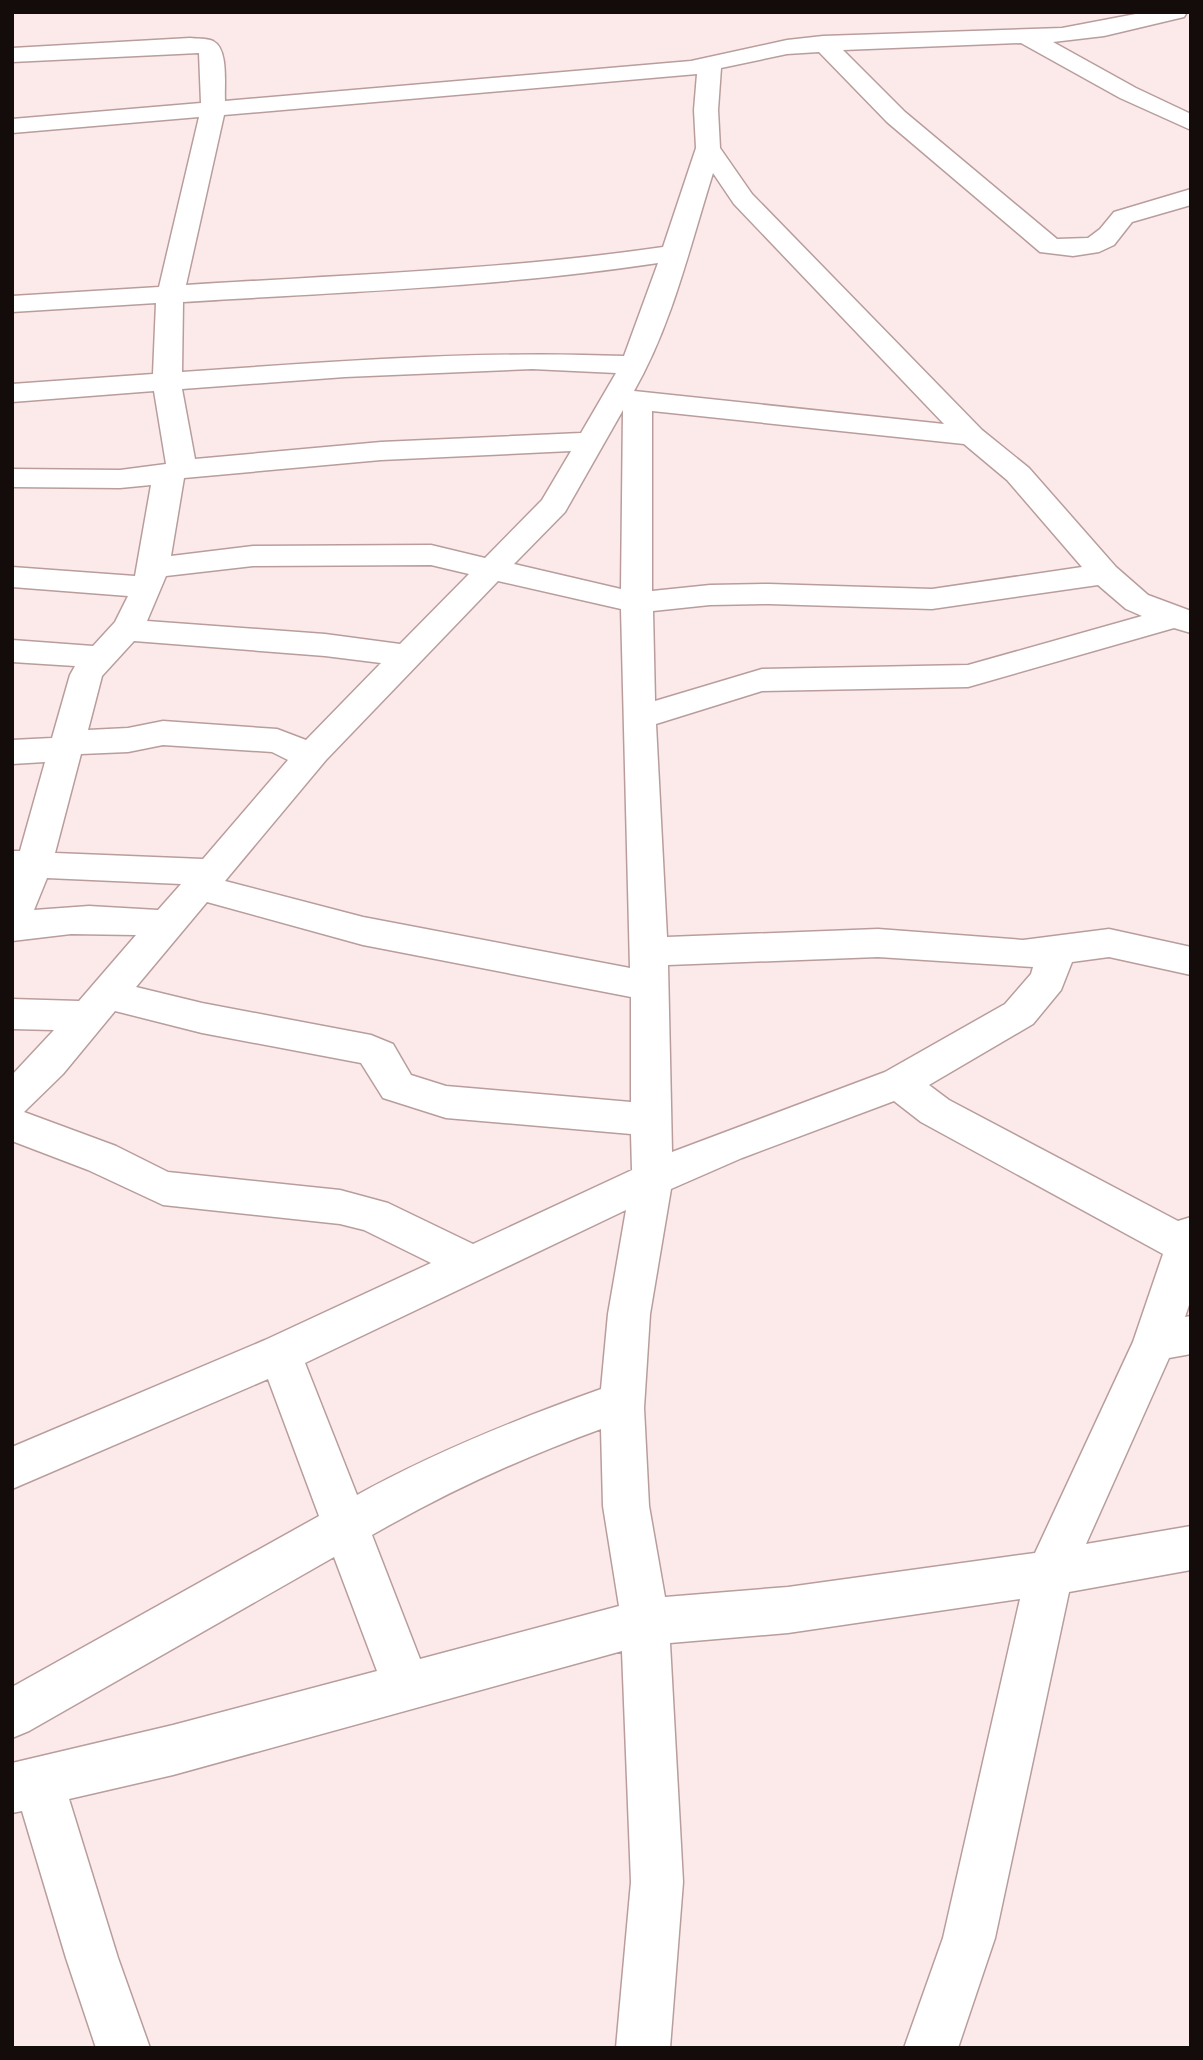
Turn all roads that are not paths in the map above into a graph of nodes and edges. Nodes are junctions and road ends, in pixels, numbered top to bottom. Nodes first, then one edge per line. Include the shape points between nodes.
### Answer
1 (1176, 12) edge
2 (1120, 18) edge
3 (1027, 37) junction
4 (823, 43) junction
5 (12, 55) edge
6 (710, 63) junction
7 (213, 110) junction
8 (1191, 123) edge
9 (12, 125) edge
10 (708, 148) junction
11 (1191, 197) edge
12 (675, 253) junction
13 (170, 296) junction
14 (12, 304) edge
15 (167, 384) junction
16 (629, 388) junction
17 (12, 393) edge
18 (972, 436) junction
19 (590, 441) junction
20 (175, 472) junction
21 (12, 478) edge
22 (491, 570) junction
23 (1105, 574) junction
24 (12, 577) edge
25 (150, 577) junction
26 (638, 603) junction
27 (1181, 620) edge
28 (125, 631) junction
29 (12, 651) edge
30 (408, 656) junction
31 (103, 657) junction
32 (639, 719) junction
33 (67, 746) junction
34 (12, 752) edge
35 (311, 756) junction
36 (23, 864) edge
37 (205, 879) junction
38 (12, 919) edge
39 (166, 925) junction
40 (12, 927) edge
41 (1057, 951) junction
42 (1191, 961) edge
43 (649, 969) junction
44 (99, 1005) junction
45 (12, 1014) edge
46 (899, 1083) junction
47 (19, 1086) edge
48 (651, 1120) junction
49 (12, 1124) edge
50 (652, 1179) junction
51 (1189, 1240) edge
52 (472, 1263) junction
53 (1173, 1339) edge
54 (280, 1353) junction
55 (623, 1401) junction
56 (12, 1468) edge
57 (346, 1528) junction
58 (1191, 1548) edge
59 (1050, 1573) junction
60 (645, 1622) junction
61 (407, 1687) junction
62 (12, 1714) edge
63 (26, 1785) edge
64 (123, 2048) edge
65 (643, 2048) edge
66 (931, 2048) edge

1 - 2 street
2 - 3 street via 1062,35
3 - 4 street
3 - 8 street
4 - 6 street
4 - 11 street via 896,117 1049,246 1071,250 1092,245 1108,237 1118,220 1136,211
5 - 7 street via 200,45 211,52
6 - 7 street via 611,76
6 - 10 street
7 - 9 street
7 - 13 street
10 - 12 street
10 - 18 street via 743,199
12 - 13 street via 436,278
12 - 16 street
13 - 14 street
13 - 15 street
15 - 16 street via 345,369 532,361
15 - 17 street
15 - 20 street
16 - 18 street
16 - 19 street
16 - 26 street
18 - 23 street via 1018,474
19 - 20 street via 381,451
19 - 22 street via 554,505
20 - 21 street
20 - 25 street
22 - 25 street via 431,555 253,556
22 - 26 street
22 - 30 street
23 - 26 street via 932,598 710,595
23 - 27 street via 1137,602
24 - 25 street
25 - 28 street
26 - 32 street
27 - 32 street via 968,676 762,680
28 - 30 street via 325,645
28 - 31 street
29 - 31 street
30 - 35 street
31 - 33 street via 86,675
32 - 43 street
33 - 34 street
33 - 35 street via 163,733 277,741
33 - 36 street
35 - 37 street
36 - 37 street
36 - 38 street
37 - 39 street
37 - 43 street via 363,931
39 - 40 street via 83,918
39 - 44 street
41 - 42 street via 1108,943
41 - 43 street via 1023,954 878,943
41 - 46 street via 1048,980 1019,1014
43 - 48 street
44 - 45 street
44 - 47 street
44 - 48 street via 202,1018 371,1050 379,1055 397,1087 446,1102
46 - 50 street
46 - 51 street via 936,1111
48 - 50 street
49 - 52 street via 102,1158 163,1188 373,1215
50 - 52 street
50 - 55 street via 629,1314
51 - 53 street
52 - 54 street
53 - 59 street
54 - 56 street
54 - 57 street
55 - 57 street via 530,1435 416,1486
55 - 60 street via 626,1506
57 - 61 street
57 - 62 street
58 - 59 street
59 - 60 street via 788,1610
59 - 66 street via 969,1938
60 - 61 street
60 - 65 street via 657,1882
61 - 63 street via 173,1751
63 - 64 street

